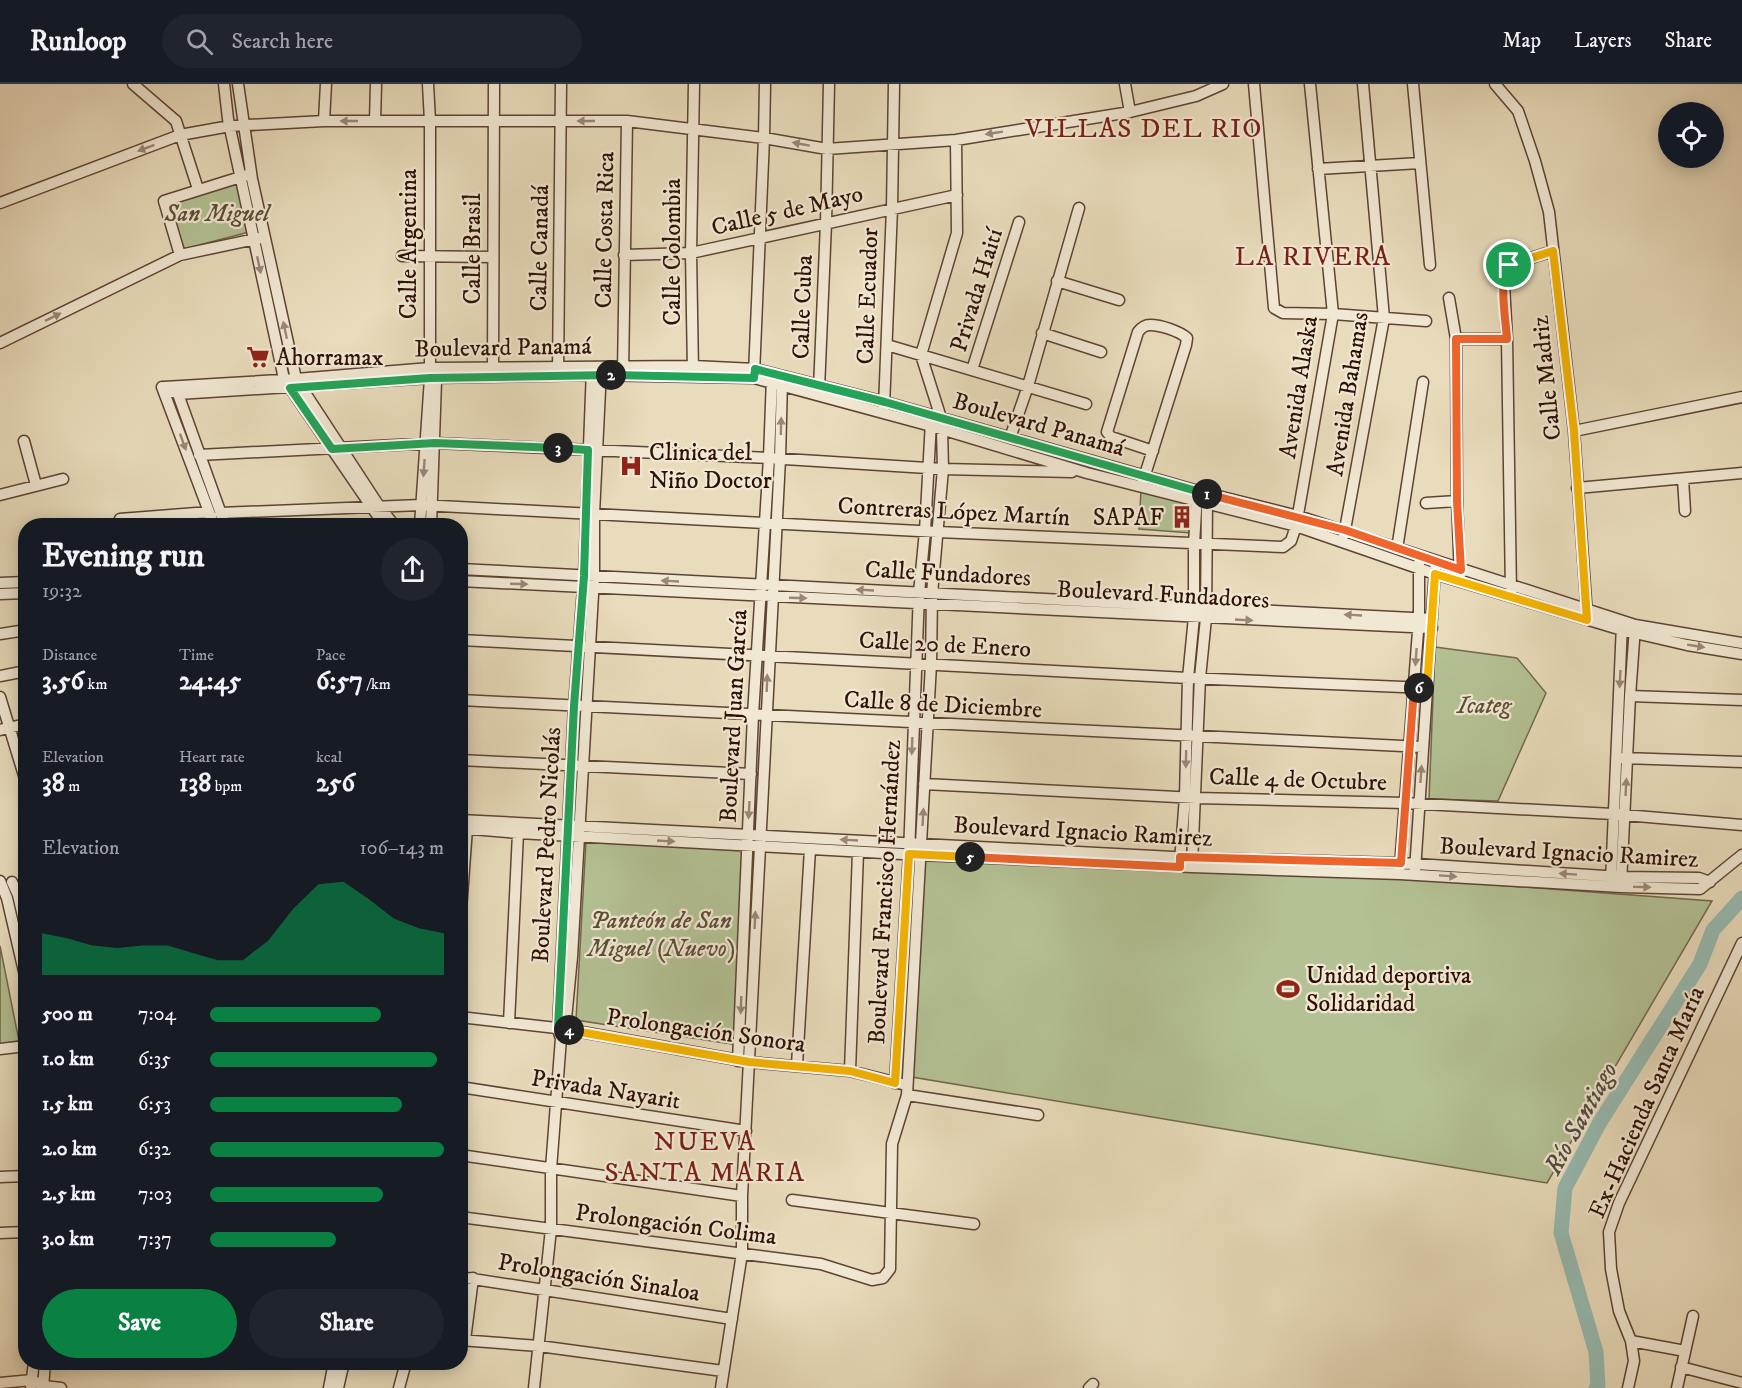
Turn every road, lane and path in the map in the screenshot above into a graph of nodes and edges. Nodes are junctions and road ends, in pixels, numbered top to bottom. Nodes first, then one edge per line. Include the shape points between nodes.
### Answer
1 (133, 84) edge
2 (224, 84) edge
3 (238, 84) edge
4 (326, 84) edge
5 (376, 84) edge
6 (428, 84) edge
7 (494, 84) edge
8 (561, 84) edge
9 (694, 84) edge
10 (765, 84) edge
11 (829, 84) edge
12 (894, 84) edge
13 (1125, 84) edge
14 (1194, 84) edge
15 (1223, 84) edge
16 (1254, 84) edge
17 (1310, 84) edge
18 (1363, 84) edge
19 (1413, 84) edge
20 (1495, 84) edge
21 (1196, 96) junction
22 (1130, 112) junction
23 (324, 121) junction
24 (375, 121) junction
25 (430, 121) junction
26 (494, 121) junction
27 (562, 121) junction
28 (627, 121) junction
29 (244, 125) junction
30 (230, 126) junction
31 (694, 129) junction
32 (180, 135) junction
33 (764, 138) junction
34 (956, 140) junction
35 (892, 144) junction
36 (827, 149) junction
37 (1420, 163) junction
38 (1371, 166) junction
39 (1318, 169) junction
40 (246, 176) junction
41 (198, 189) junction
42 (957, 195) junction
43 (0, 203) edge
44 (892, 208) junction
45 (1079, 208) dead end
46 (1019, 222) dead end
47 (826, 223) junction
48 (259, 238) junction
49 (761, 238) junction
50 (1553, 251) junction
51 (691, 253) junction
52 (180, 255) junction
53 (429, 255) junction
54 (624, 255) junction
55 (402, 256) dead end
56 (493, 256) junction
57 (1430, 264) dead end
58 (1057, 281) junction
59 (1449, 298) dead end
60 (1119, 300) dead end
61 (1333, 314) junction
62 (1384, 318) junction
63 (1426, 321) dead end
64 (1042, 333) junction
65 (1456, 339) junction
66 (1507, 339) junction
67 (0, 343) edge
68 (887, 345) junction
69 (1101, 352) dead end
70 (921, 355) junction
71 (596, 370) junction
72 (623, 370) junction
73 (972, 370) junction
74 (558, 371) junction
75 (693, 371) junction
76 (493, 372) junction
77 (433, 373) junction
78 (755, 374) junction
79 (777, 380) junction
80 (1423, 382) dead end
81 (293, 383) junction
82 (1028, 386) junction
83 (162, 387) junction
84 (819, 390) junction
85 (177, 394) junction
86 (1742, 397) edge
87 (1086, 404) dead end
88 (884, 407) junction
89 (936, 422) junction
90 (1574, 431) junction
91 (1010, 438) junction
92 (24, 441) dead end
93 (430, 443) junction
94 (337, 449) junction
95 (593, 450) junction
96 (1153, 451) junction
97 (200, 455) junction
98 (774, 458) junction
99 (929, 468) junction
100 (943, 469) junction
101 (1087, 473) junction
102 (1742, 473) edge
103 (63, 479) dead end
104 (1683, 479) junction
105 (1143, 481) junction
106 (36, 486) junction
107 (1577, 488) junction
108 (0, 495) edge
109 (1202, 497) junction
110 (1457, 501) junction
111 (1426, 503) dead end
112 (421, 505) junction
113 (375, 507) junction
114 (433, 507) junction
115 (1686, 511) dead end
116 (215, 512) junction
117 (590, 514) junction
118 (134, 518) edge
119 (215, 518) edge
120 (220, 518) edge
121 (380, 518) edge
122 (387, 518) edge
123 (420, 518) edge
124 (432, 518) edge
125 (1297, 521) junction
126 (771, 523) junction
127 (1345, 530) junction
128 (925, 531) junction
129 (938, 532) junction
130 (1342, 542) junction
131 (1194, 544) junction
132 (1206, 544) junction
133 (1398, 549) junction
134 (1419, 556) junction
135 (1435, 561) junction
136 (1419, 569) junction
137 (468, 570) edge
138 (1461, 570) junction
139 (1435, 574) junction
140 (468, 581) edge
141 (18, 582) edge
142 (588, 582) junction
143 (1460, 582) junction
144 (0, 583) edge
145 (1511, 585) junction
146 (761, 591) junction
147 (773, 591) junction
148 (18, 593) edge
149 (0, 594) edge
150 (1511, 597) junction
151 (919, 598) junction
152 (932, 598) junction
153 (1194, 612) junction
154 (1206, 613) junction
155 (1587, 615) junction
156 (1419, 623) junction
157 (1432, 624) junction
158 (1622, 626) junction
159 (1635, 629) junction
160 (18, 631) edge
161 (0, 633) edge
162 (468, 639) edge
163 (1742, 643) edge
164 (584, 646) junction
165 (1742, 654) edge
166 (763, 655) junction
167 (916, 663) junction
168 (931, 664) junction
169 (18, 673) edge
170 (0, 676) edge
171 (1188, 678) junction
172 (1200, 678) junction
173 (1414, 688) junction
174 (1427, 688) junction
175 (1630, 696) junction
176 (0, 697) edge
177 (468, 700) edge
178 (1742, 700) edge
179 (580, 706) junction
180 (753, 715) junction
181 (766, 716) junction
182 (913, 724) junction
183 (926, 724) junction
184 (5, 729) edge
185 (1186, 737) junction
186 (1198, 737) junction
187 (1410, 746) junction
188 (1423, 747) junction
189 (1622, 758) junction
190 (468, 760) edge
191 (18, 762) edge
192 (1742, 762) edge
193 (576, 765) junction
194 (751, 774) junction
195 (924, 784) junction
196 (1190, 797) junction
197 (1405, 803) junction
198 (1419, 804) junction
199 (1619, 814) junction
200 (468, 825) edge
201 (1742, 825) edge
202 (468, 826) edge
203 (573, 831) junction
204 (518, 833) junction
205 (747, 840) junction
206 (759, 840) junction
207 (921, 844) junction
208 (810, 849) junction
209 (912, 851) junction
210 (858, 852) junction
211 (1742, 855) edge
212 (1180, 862) junction
213 (1192, 863) junction
214 (1400, 868) junction
215 (1415, 869) junction
216 (18, 880) edge
217 (1616, 882) junction
218 (3, 883) edge
219 (18, 895) edge
220 (1742, 943) edge
221 (18, 945) edge
222 (468, 1018) edge
223 (508, 1023) junction
224 (561, 1032) junction
225 (18, 1047) edge
226 (0, 1050) edge
227 (744, 1062) junction
228 (797, 1065) junction
229 (850, 1071) junction
230 (895, 1083) junction
231 (468, 1088) edge
232 (908, 1090) junction
233 (556, 1103) junction
234 (1038, 1115) dead end
235 (746, 1131) junction
236 (468, 1156) edge
237 (551, 1169) junction
238 (18, 1176) edge
239 (0, 1177) edge
240 (742, 1196) junction
241 (792, 1200) dead end
242 (891, 1213) junction
243 (468, 1218) edge
244 (974, 1224) dead end
245 (551, 1229) junction
246 (18, 1232) edge
247 (0, 1233) edge
248 (742, 1253) junction
249 (468, 1278) edge
250 (473, 1278) junction
251 (883, 1278) joint
252 (544, 1289) junction
253 (468, 1309) edge
254 (1693, 1316) dead end
255 (732, 1320) junction
256 (468, 1340) edge
257 (1631, 1341) junction
258 (539, 1346) junction
259 (1685, 1351) junction
260 (1681, 1367) junction
261 (44, 1370) edge
262 (332, 1370) edge
263 (342, 1370) edge
264 (404, 1370) edge
265 (723, 1371) junction
266 (0, 1383) edge
267 (1742, 1383) edge
268 (32, 1384) edge
269 (1724, 1384) edge
270 (43, 1387) edge
271 (60, 1388) edge
272 (328, 1388) edge
273 (338, 1388) edge
274 (399, 1388) edge
275 (534, 1388) edge
276 (721, 1388) edge
277 (1628, 1388) edge
278 (1677, 1388) edge

1 - 32 street via 177,121
2 - 30 street
3 - 29 street
4 - 23 street
5 - 24 street
6 - 25 street, Calle Argentina
7 - 26 street, Calle Brasil
8 - 27 street, Calle Canadá
9 - 31 street, Calle Colombia
10 - 33 street
11 - 36 street, Calle Cuba
12 - 35 street, Calle Ecuador
13 - 22 street
14 - 21 street
15 - 21 street
16 - 61 street via 1274,308 1283,313
17 - 39 street, Avenida Alaska
18 - 38 street, Avenida Bahamas
19 - 37 street
20 - 50 street, Calle Madriz via 1518,111 1532,151 1549,212
21 - 22 street
22 -> 34 street
24 -> 23 street
23 - 29 street
24 - 25 street
25 - 26 street
25 - 53 street, Calle Argentina
26 - 27 street
26 - 56 street, Calle Brasil
28 -> 27 street
27 - 74 street, Calle Canadá
28 - 31 street
28 - 54 street, Calle Costa Rica
29 - 30 street
29 - 40 street
30 - 32 street
30 - 40 street
31 - 33 street
31 - 51 street, Calle Colombia
32 - 41 street
32 -> 43 street
36 -> 33 street
33 - 49 street
34 - 35 street
34 - 42 street
35 - 36 street
35 - 44 street, Calle Ecuador
36 - 47 street, Calle Cuba
37 - 38 street
37 - 57 street
38 - 39 street
38 - 62 street, Avenida Bahamas
39 - 61 street, Avenida Alaska
40 - 41 street
40 - 48 street
41 - 52 street via 164,201
42 - 44 street, Calle 5 de Mayo
42 - 70 street via 957,233
44 - 47 street, Calle 5 de Mayo
44 - 68 street, Calle Ecuador
45 - 58 street
46 - 73 street, Privada Haití
47 - 49 street, Calle 5 de Mayo
47 - 84 street, Calle Cuba
48 - 52 street
48 - 81 street
49 - 51 street, Calle 5 de Mayo
49 - 78 street
50 - 66 street via 1509,265 1505,270
50 - 90 street, Calle Madriz
51 - 54 street, Calle 5 de Mayo
51 - 75 street, Calle Colombia
67 -> 52 street
53 - 55 street
53 - 56 street
53 - 77 street, Calle Argentina
54 - 72 street, Calle Costa Rica
56 - 76 street, Calle Brasil
58 - 60 street
58 - 64 street
59 - 65 street
61 - 62 street
61 - 125 street, Avenida Alaska
62 - 63 street
62 - 127 street, Avenida Bahamas
64 - 69 street
64 - 82 street
65 - 66 street
65 - 110 street
66 - 145 street
68 - 70 street
68 - 88 street, Calle Ecuador
70 - 73 street
70 - 89 street via 936,404
71 - 72 street, Boulevard Panamá
71 - 74 street, Boulevard Panamá
71 - 95 street, Boulevard Pedro Nicolás
72 - 75 street, Boulevard Panamá
73 - 82 street
74 - 76 street, Boulevard Panamá
75 - 78 street, Boulevard Panamá
76 - 77 street, Boulevard Panamá
77 - 81 street, Boulevard Panamá
77 - 93 street, Calle Argentina
78 - 79 street, Boulevard Panamá
79 - 84 street, Boulevard Panamá
79 - 98 street, Boulevard Juan García
80 - 133 street
81 - 83 street, Boulevard Panamá
81 - 85 street, Boulevard Panamá
81 - 94 street
82 - 87 street
82 - 91 street
83 - 85 street
83 -> 116 street
84 - 88 street, Boulevard Panamá
85 - 97 street
86 - 90 street
88 - 89 street, Boulevard Panamá
89 - 91 street, Boulevard Panamá
89 - 99 street, Boulevard Francisco Hernández
89 - 100 street, Boulevard Francisco Hernández
89 - 101 street, Boulevard Panamá
90 - 107 street, Calle Madriz
91 - 105 street, Boulevard Panamá
92 - 106 street
93 - 94 street
93 - 95 street
93 -> 112 street
93 - 114 street
94 - 97 street
94 - 113 street
95 - 98 street
95 - 117 street, Boulevard Pedro Nicolás
96 - 96 street via 1187,338 1149,324 1138,332 1107,432 1111,437
96 - 105 street
97 - 116 street
98 - 99 street
98 - 126 street, Boulevard Juan García
99 - 100 street
99 - 128 street, Boulevard Francisco Hernández
100 - 101 street
100 - 129 street, Boulevard Francisco Hernández
101 - 105 street, Boulevard Panamá
102 - 104 street
103 - 106 street
104 - 107 street
104 - 115 street
105 - 109 street, Boulevard Panamá
106 - 108 street
107 - 155 street, Calle Madriz
109 - 125 street, Boulevard Panamá
109 - 131 street
109 - 132 street
110 - 111 street
110 - 138 street
112 - 113 street, Contreras López Martín
112 - 114 street, Contreras López Martín
112 - 123 street
113 - 116 street, Contreras López Martín
113 - 121 street
113 - 122 street
114 - 117 street, Contreras López Martín
114 - 124 street
116 - 118 street, Contreras López Martín
116 - 119 street
116 - 120 street
117 - 126 street, Contreras López Martín
117 - 142 street, Boulevard Pedro Nicolás
125 - 127 street, Boulevard Panamá
125 - 130 street, Boulevard Panamá
125 - 132 street, Contreras López Martín via 1291,541 1282,547
126 - 128 street, Contreras López Martín
126 - 146 street, Boulevard Juan García
126 - 147 street, Boulevard Juan García
127 - 130 street, Avenida Bahamas
127 - 133 street, Boulevard Panamá
128 - 129 street, Contreras López Martín
128 - 151 street, Boulevard Francisco Hernández
129 - 131 street, Contreras López Martín
129 - 152 street, Boulevard Francisco Hernández
130 - 136 street, Boulevard Panamá
131 - 132 street, Contreras López Martín
131 - 153 street
132 - 154 street
133 - 134 street, Boulevard Panamá
134 - 135 street, Boulevard Panamá
134 - 136 street
135 - 138 street, Boulevard Panamá
135 - 139 street
136 - 139 street, Boulevard Panamá
136 - 156 street
137 - 142 street, Calle Fundadores
138 - 143 street
138 - 145 street, Boulevard Panamá
139 - 143 street, Boulevard Panamá
139 - 157 street
140 -> 142 street
141 - 144 street
142 - 146 street, Calle Fundadores
142 - 164 street, Boulevard Pedro Nicolás
143 - 150 street, Boulevard Panamá
145 - 150 street
145 - 155 street, Boulevard Panamá
146 - 147 street, Calle Fundadores
146 - 166 street, Boulevard Juan García
147 - 151 street, Calle Fundadores
147 - 166 street, Boulevard Juan García
148 - 149 street
150 - 155 street, Boulevard Panamá
151 - 152 street, Calle Fundadores
151 - 167 street, Boulevard Francisco Hernández
152 - 153 street, Calle Fundadores
152 - 168 street, Boulevard Francisco Hernández
153 - 154 street, Calle Fundadores
153 - 171 street
154 - 156 street, Calle Fundadores
154 - 172 street
155 - 158 street, Boulevard Panamá
156 - 157 street, Calle Fundadores
156 -> 173 street
157 - 174 street
158 - 159 street, Boulevard Panamá
158 -> 189 street
159 - 163 street, Boulevard Panamá
159 -> 165 street, Boulevard Panamá
159 - 175 street
160 - 161 street
162 - 164 street, Calle 20 de Enero
164 - 166 street, Calle 20 de Enero
164 - 179 street, Boulevard Pedro Nicolás
166 - 167 street, Calle 20 de Enero
166 - 180 street, Boulevard Juan García
181 -> 166 street, Boulevard Juan García
167 - 168 street, Calle 20 de Enero
167 - 182 street, Boulevard Francisco Hernández
168 - 171 street, Calle 20 de Enero
168 - 183 street, Boulevard Francisco Hernández
169 - 170 street
171 - 172 street, Calle 20 de Enero
171 - 185 street
172 - 173 street, Calle 20 de Enero
172 - 186 street
173 - 174 street, Calle 20 de Enero
173 - 187 street
174 - 188 street
175 - 178 street
175 - 189 street
176 - 184 street
177 - 179 street, Calle 8 de Diciembre
179 - 180 street, Calle 8 de Diciembre
179 - 193 street, Boulevard Pedro Nicolás
180 - 181 street, Calle 8 de Diciembre
180 - 194 street, Boulevard Juan García
181 - 182 street, Calle 8 de Diciembre
181 - 206 street, Boulevard Juan García
182 - 183 street, Calle 8 de Diciembre
182 -> 209 street, Boulevard Francisco Hernández
183 - 185 street, Calle 8 de Diciembre
183 - 195 street, Boulevard Francisco Hernández
184 - 191 street
185 - 186 street, Calle 8 de Diciembre
185 -> 196 street
186 - 187 street, Calle 8 de Diciembre
186 - 196 street
187 - 188 street, Calle 8 de Diciembre
187 - 197 street
198 -> 188 street
189 - 192 street
189 - 199 street
190 - 193 street
193 - 194 street
193 - 203 street, Boulevard Pedro Nicolás
194 -> 205 street, Boulevard Juan García
195 - 196 street, Calle 4 de Octubre
207 -> 195 street, Boulevard Francisco Hernández
196 - 197 street, Calle 4 de Octubre
196 - 212 street
196 - 213 street
197 - 198 street, Calle 4 de Octubre
197 - 214 street
198 - 199 street, Calle 4 de Octubre
198 - 215 street
199 - 201 street, Calle 4 de Octubre
199 - 217 street
200 - 203 street, Boulevard Ignacio Ramirez
202 - 204 street, Boulevard Ignacio Ramirez
203 - 204 street, Boulevard Ignacio Ramirez
203 - 205 street, Boulevard Ignacio Ramirez
203 - 224 street, Boulevard Pedro Nicolás via 572,957
204 - 223 street
205 - 206 street, Boulevard Ignacio Ramirez
205 -> 227 street, Boulevard Juan García
206 - 208 street, Boulevard Ignacio Ramirez
209 -> 206 street, Boulevard Ignacio Ramirez
227 -> 206 street, Boulevard Juan García
207 - 209 street, Boulevard Ignacio Ramirez
207 - 212 street, Boulevard Ignacio Ramirez
208 - 210 street, Boulevard Ignacio Ramirez
208 - 228 street
209 - 210 street, Boulevard Ignacio Ramirez
209 - 212 street, Boulevard Ignacio Ramirez
209 - 230 street, Boulevard Francisco Hernández
209 - 232 street, Boulevard Francisco Hernández
210 - 229 street
211 - 217 street, Boulevard Ignacio Ramirez via 1710,882 1699,878
212 - 213 street, Boulevard Ignacio Ramirez
213 - 214 street, Boulevard Ignacio Ramirez
214 - 215 street, Boulevard Ignacio Ramirez
215 - 217 street, Boulevard Ignacio Ramirez
216 - 218 street
218 - 219 street
218 - 221 street
220 - 257 street, Ex-Hacienda Santa María via 1619,1203 1609,1232 1619,1311
222 - 223 street, Prolongación Sonora
223 - 224 street, Prolongación Sonora
224 - 227 street, Prolongación Sonora
224 - 233 street, Boulevard Pedro Nicolás
225 - 226 street
227 - 228 street, Prolongación Sonora
227 - 235 street
228 - 229 street, Prolongación Sonora
229 - 230 street, Prolongación Sonora
230 - 232 street, Prolongación Sonora
231 - 233 street, Privada Nayarit
232 - 234 street, Prolongación Sonora
232 - 242 street, Boulevard Francisco Hernández via 892,1144
233 - 235 street, Privada Nayarit
233 - 237 street, Boulevard Pedro Nicolás
235 - 240 street
236 - 237 street
237 - 240 street
237 - 245 street, Boulevard Pedro Nicolás
238 - 239 street
240 - 248 street
241 - 242 street
242 - 244 street
242 - 251 street, Boulevard Francisco Hernández via 890,1269
243 - 245 street, Prolongación Colima
245 - 248 street, Prolongación Colima
245 - 252 street, Boulevard Pedro Nicolás
246 - 247 street
248 - 251 street, Prolongación Colima via 821,1264 872,1280
248 - 255 street
249 - 250 street, Prolongación Sinaloa
250 - 252 street, Prolongación Sinaloa
250 - 253 street
252 - 255 street, Prolongación Sinaloa
252 - 258 street, Boulevard Pedro Nicolás
254 - 259 street
255 - 265 street
256 - 258 street
257 - 259 street
257 - 277 street, Ex-Hacienda Santa María via 1634,1361
258 - 265 street
258 - 275 street, Boulevard Pedro Nicolás
259 - 260 street
260 - 269 street
260 - 278 street
261 - 270 street
262 - 272 street
263 - 273 street
264 - 274 street
265 - 276 street
266 - 268 street
267 - 269 street
268 - 270 street
270 - 271 street

